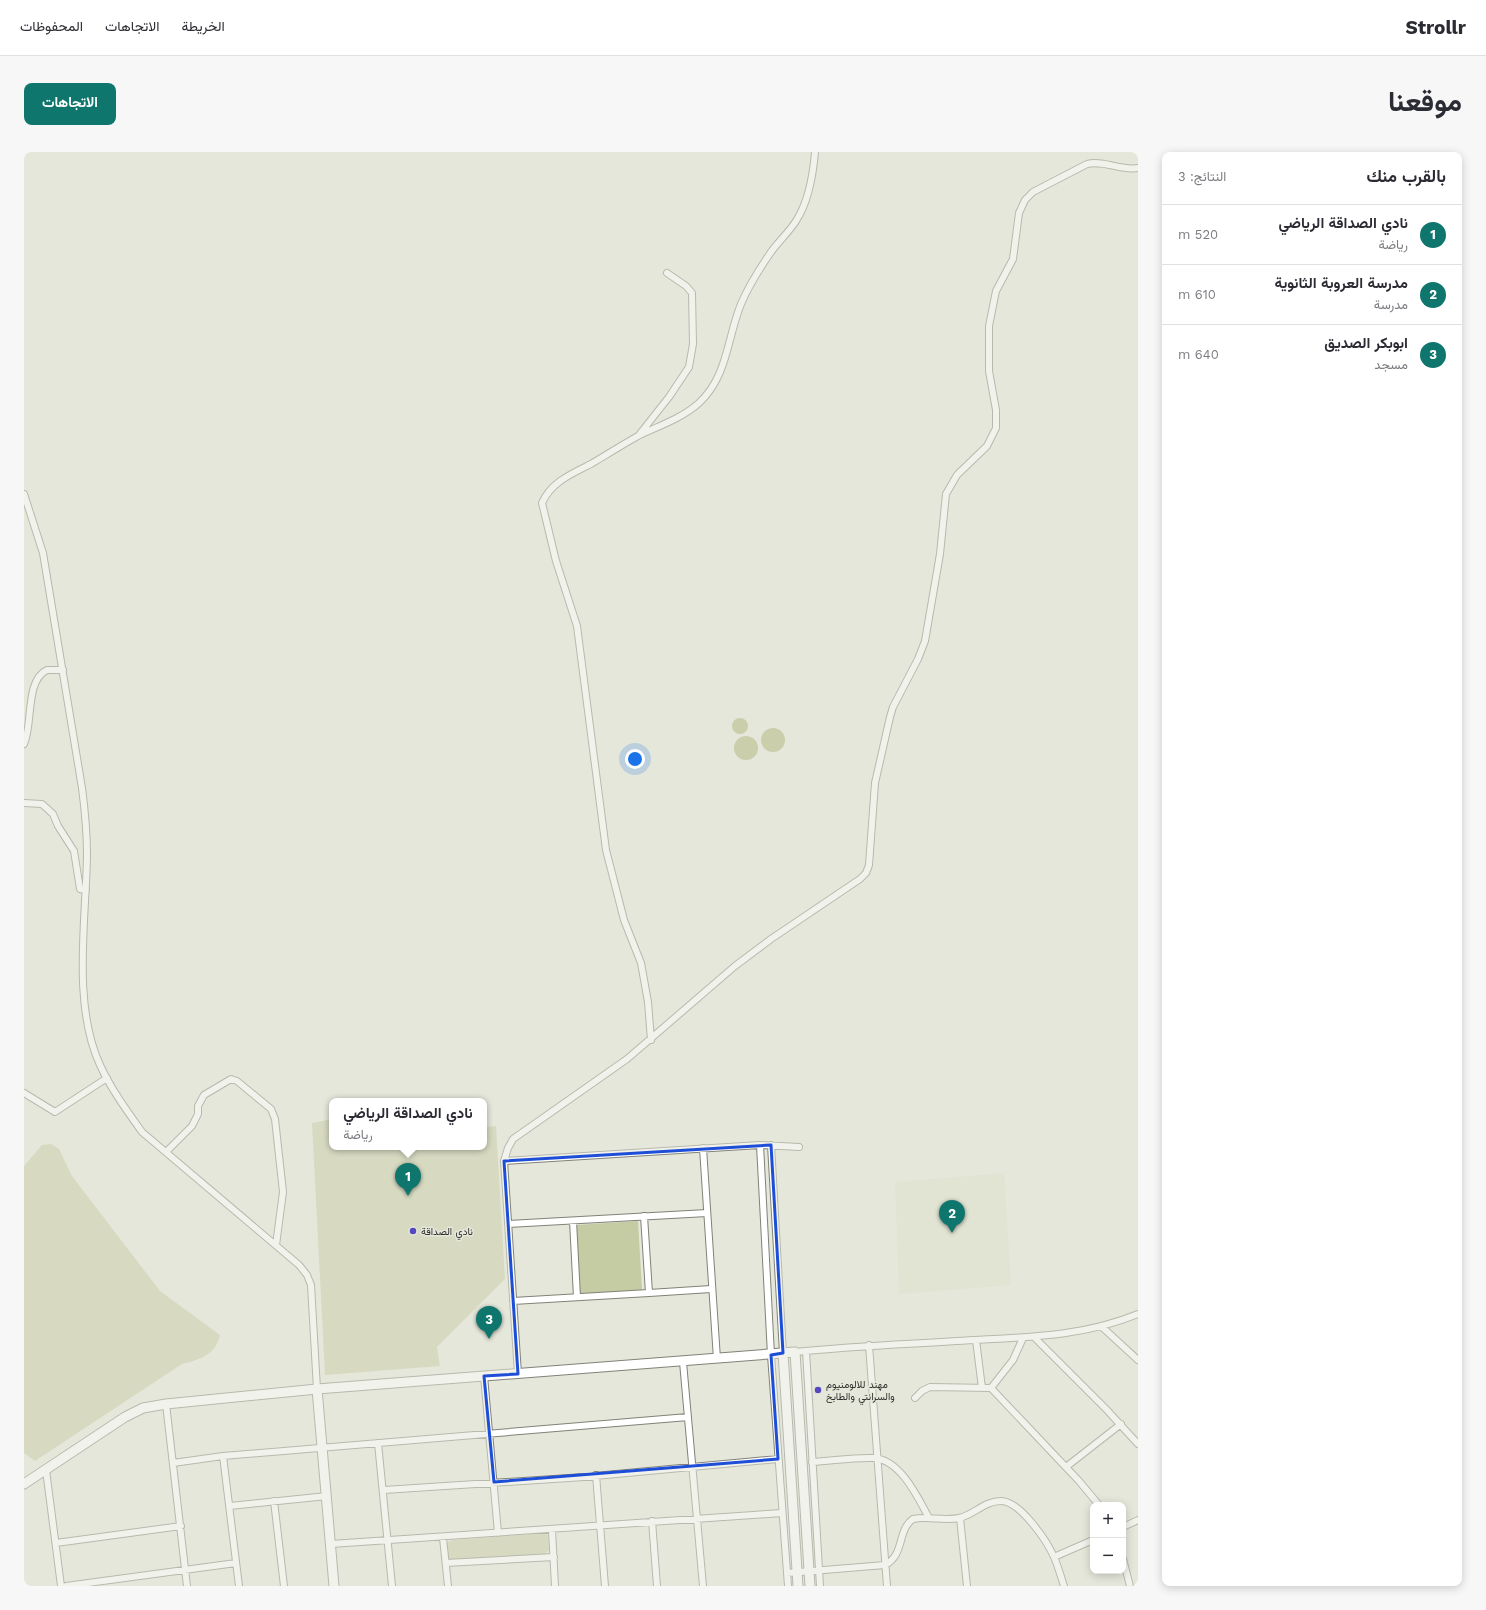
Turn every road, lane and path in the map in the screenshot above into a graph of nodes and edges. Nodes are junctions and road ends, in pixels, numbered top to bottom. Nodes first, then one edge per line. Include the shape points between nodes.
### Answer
1 (815, 152) edge
2 (1138, 168) edge
3 (667, 273) dead end
4 (638, 436) junction
5 (24, 494) edge
6 (62, 670) junction
7 (24, 744) edge
8 (24, 803) edge
9 (86, 890) junction
10 (651, 1040) junction
11 (107, 1078) junction
12 (24, 1092) edge
13 (760, 1145) junction
14 (771, 1145) junction
15 (799, 1147) dead end
16 (703, 1148) junction
17 (166, 1152) junction
18 (504, 1161) junction
19 (707, 1213) junction
20 (644, 1216) junction
21 (573, 1221) junction
22 (508, 1224) junction
23 (276, 1245) junction
24 (712, 1289) junction
25 (649, 1293) junction
26 (577, 1297) junction
27 (513, 1301) junction
28 (1138, 1314) edge
29 (1101, 1326) junction
30 (1034, 1337) junction
31 (1022, 1338) junction
32 (976, 1340) junction
33 (869, 1345) junction
34 (806, 1351) junction
35 (795, 1352) junction
36 (783, 1353) junction
37 (771, 1355) junction
38 (717, 1359) junction
39 (1138, 1360) edge
40 (683, 1362) junction
41 (518, 1374) junction
42 (484, 1376) junction
43 (982, 1388) junction
44 (991, 1388) junction
45 (317, 1389) junction
46 (915, 1398) dead end
47 (166, 1404) junction
48 (688, 1417) junction
49 (1121, 1424) junction
50 (490, 1434) junction
51 (378, 1443) junction
52 (1138, 1444) edge
53 (323, 1448) junction
54 (223, 1456) junction
55 (876, 1458) junction
56 (778, 1459) junction
57 (812, 1462) junction
58 (173, 1463) junction
59 (692, 1466) junction
60 (1066, 1467) junction
61 (46, 1470) junction
62 (596, 1475) junction
63 (494, 1482) junction
64 (24, 1484) edge
65 (384, 1490) junction
66 (327, 1496) junction
67 (274, 1501) junction
68 (1096, 1502) edge
69 (230, 1506) junction
70 (782, 1513) junction
71 (696, 1518) junction
72 (929, 1518) junction
73 (960, 1518) junction
74 (1138, 1520) edge
75 (652, 1521) junction
76 (180, 1526) junction
77 (600, 1526) junction
78 (1126, 1526) edge
79 (552, 1530) junction
80 (498, 1533) junction
81 (443, 1538) junction
82 (388, 1541) junction
83 (1090, 1541) edge
84 (56, 1544) junction
85 (331, 1544) junction
86 (554, 1557) junction
87 (1054, 1557) junction
88 (236, 1563) junction
89 (446, 1563) junction
90 (885, 1565) junction
91 (186, 1570) junction
92 (808, 1571) junction
93 (818, 1571) junction
94 (1126, 1571) edge
95 (797, 1572) junction
96 (787, 1573) junction
97 (61, 1586) edge
98 (66, 1586) edge
99 (187, 1586) edge
100 (239, 1586) edge
101 (284, 1586) edge
102 (334, 1586) edge
103 (392, 1586) edge
104 (448, 1586) edge
105 (555, 1586) edge
106 (604, 1586) edge
107 (657, 1586) edge
108 (702, 1586) edge
109 (788, 1586) edge
110 (798, 1586) edge
111 (810, 1586) edge
112 (820, 1586) edge
113 (886, 1586) edge
114 (967, 1586) edge
115 (1064, 1586) edge
116 (1130, 1586) edge

1 - 4 street via 810,186 804,205 797,220 771,252 741,304 722,368 714,383 699,403 659,427
2 - 10 street via 1094,162 1033,192 1024,200 1019,213 1013,260 996,291 989,326 989,372 996,410 996,428 987,446 957,475 946,494 940,554 925,641 890,717 875,783 870,857 866,873 753,952
3 - 4 street via 692,293 693,352 679,382
4 - 10 street via 561,480 548,492 542,506 577,626 606,850 624,920 641,963
5 - 6 street via 43,553
6 - 7 street via 47,670 39,677 32,698
6 - 9 street via 86,823
8 - 9 street via 42,804 53,814 74,851 80,888
9 - 11 street via 86,1009 91,1038
10 - 18 street via 628,1059 513,1139
11 - 12 street via 55,1112
11 - 17 street via 142,1132
13 - 14 street
13 - 16 street
13 - 37 street
14 - 15 street
14 - 36 street
16 - 18 street
16 - 19 street
17 - 23 street
17 - 23 street via 192,1126 204,1095 231,1079 271,1109 275,1119 283,1192
18 - 22 street
19 - 20 street
19 - 24 street
20 - 21 street
20 - 25 street
21 - 22 street
21 - 26 street
22 - 27 street
23 - 45 street via 299,1265 311,1286
24 - 25 street
24 - 38 street
25 - 26 street
26 - 27 street
27 - 41 street
28 - 29 street
29 - 30 street via 1071,1333
29 - 39 street
30 - 31 street
30 - 49 street
31 - 32 street
31 - 44 street via 1013,1360
32 - 33 street
32 - 43 street
33 - 34 street
33 - 55 street
34 - 35 street
34 - 57 street
35 - 36 street
35 - 92 street
36 - 37 street
36 - 95 street
37 - 38 street
37 - 56 street
38 - 40 street
40 - 41 street
40 - 48 street
41 - 42 street
42 - 45 street
42 - 50 street
43 - 44 street
43 - 46 street via 930,1388
44 - 60 street
45 - 47 street
45 - 53 street
47 - 58 street
47 - 61 street via 143,1408 125,1417
48 - 50 street
48 - 59 street
49 - 52 street
49 - 60 street
50 - 51 street
50 - 63 street
51 - 53 street
51 - 65 street
53 - 54 street
53 - 66 street
54 - 58 street
54 - 69 street
55 - 57 street
55 - 72 street via 891,1465 904,1476
55 - 90 street
56 - 59 street
56 - 70 street
57 - 93 street
58 - 76 street
59 - 62 street
59 - 71 street
60 - 68 street
61 - 64 street
61 - 84 street
62 - 63 street
62 - 77 street
63 - 65 street
63 - 80 street
65 - 82 street
66 - 67 street
66 - 85 street
67 - 69 street
67 - 101 street
69 - 88 street
70 - 71 street
70 - 96 street
71 - 75 street
71 - 108 street
72 - 73 street
72 - 90 street via 910,1521 894,1559
73 - 87 street via 988,1503 1001,1501 1014,1504 1023,1512
73 - 114 street
74 - 78 street
75 - 77 street
75 - 107 street
76 - 84 street
76 - 91 street
77 - 79 street
77 - 106 street
79 - 80 street
79 - 86 street
80 - 81 street
81 - 82 street
81 - 89 street
82 - 85 street
82 - 103 street
83 - 87 street
84 - 97 street
85 - 102 street
86 - 89 street
86 - 105 street
87 - 115 street
88 - 91 street
88 - 100 street
89 - 104 street
90 - 93 street
90 - 113 street
91 - 98 street
91 - 99 street
92 - 93 street
92 - 95 street
92 - 111 street
93 - 112 street
94 - 116 street
95 - 96 street
95 - 110 street
96 - 109 street

